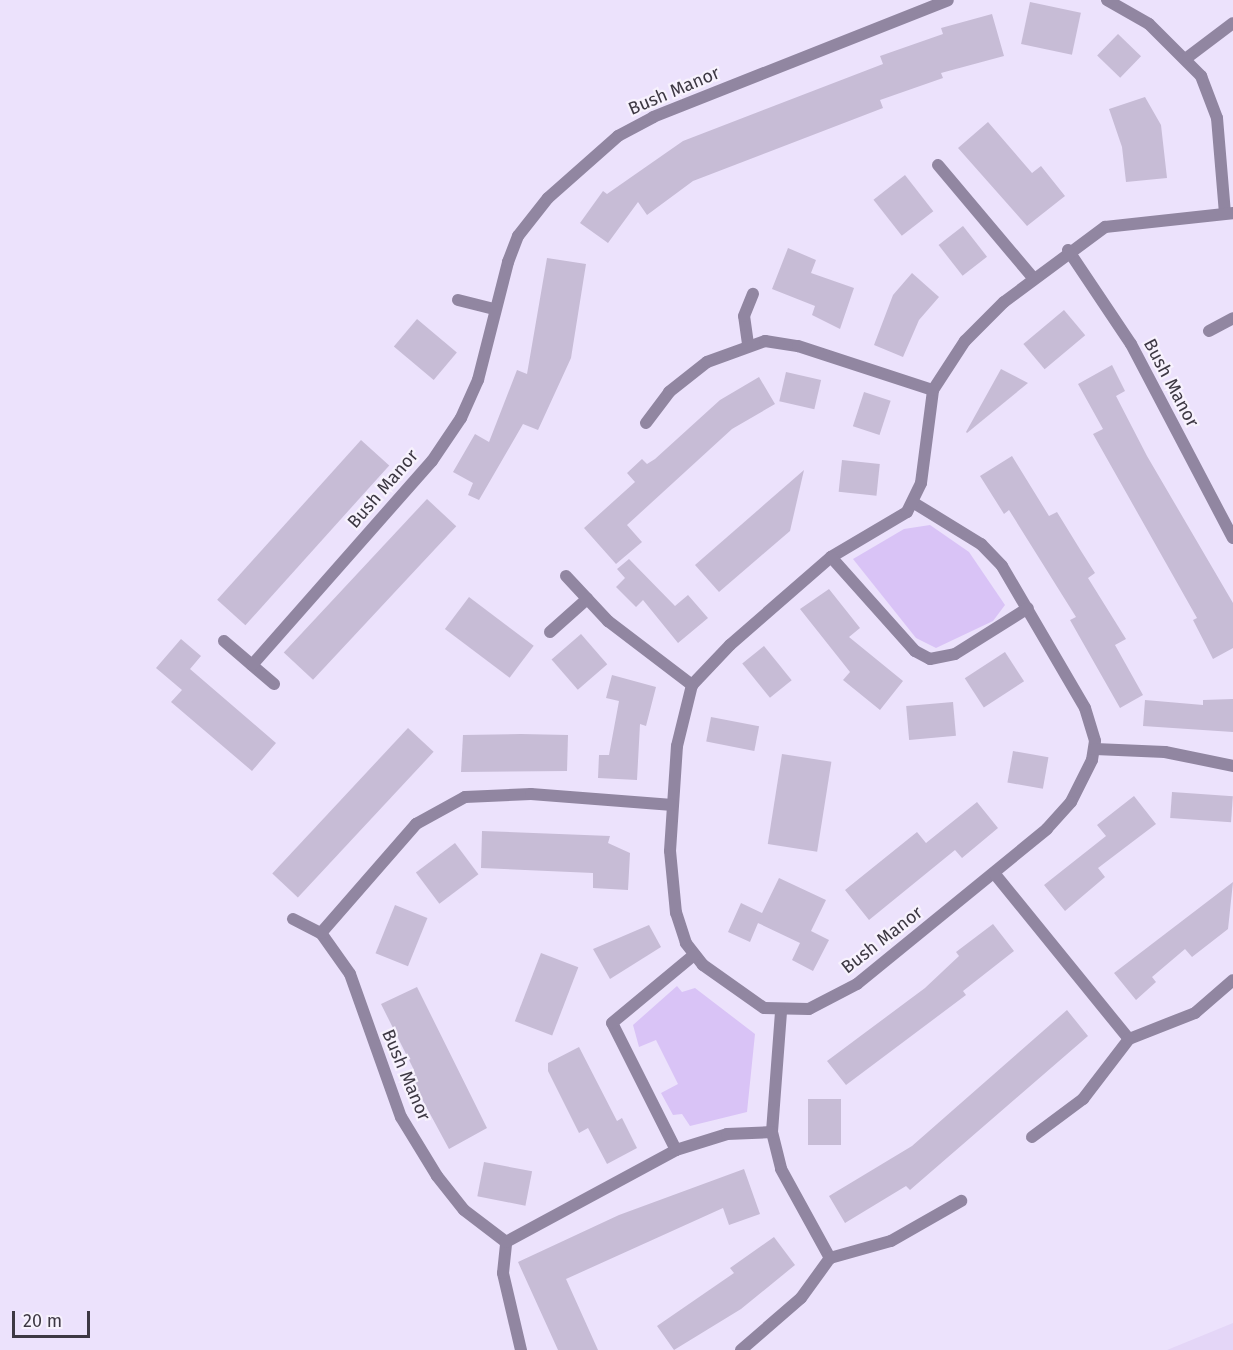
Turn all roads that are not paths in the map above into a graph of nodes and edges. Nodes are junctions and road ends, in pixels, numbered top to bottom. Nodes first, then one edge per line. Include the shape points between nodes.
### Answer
1 (948, 0) edge
2 (1107, 0) edge
3 (1233, 23) edge
4 (1188, 57) junction
5 (938, 165) dead end
6 (1229, 213) edge
7 (1068, 250) junction
8 (1033, 278) junction
9 (753, 294) dead end
10 (458, 300) dead end
11 (494, 309) junction
12 (1233, 318) edge
13 (1209, 331) dead end
14 (748, 344) junction
15 (933, 390) junction
16 (646, 423) dead end
17 (915, 503) junction
18 (1233, 538) edge
19 (831, 557) junction
20 (566, 576) dead end
21 (587, 599) junction
22 (1028, 608) junction
23 (549, 632) dead end
24 (224, 641) dead end
25 (252, 665) junction
26 (274, 684) dead end
27 (692, 685) junction
28 (1095, 749) junction
29 (1233, 766) edge
30 (673, 805) junction
31 (994, 873) junction
32 (293, 920) dead end
33 (321, 933) junction
34 (694, 955) junction
35 (1233, 980) edge
36 (781, 1012) junction
37 (1129, 1039) junction
38 (772, 1132) junction
39 (1032, 1137) dead end
40 (676, 1150) junction
41 (961, 1201) dead end
42 (506, 1242) junction
43 (830, 1258) junction
44 (521, 1350) edge
45 (741, 1350) edge

1 - 11 street, Bush Manor via 618,136 530,218 508,262
2 - 4 street via 1149,24
3 - 4 street
4 - 6 street via 1217,118
5 - 8 street
6 - 7 street via 1116,223
7 - 8 street
7 - 18 street, Bush Manor via 1131,344
8 - 15 street via 965,342
9 - 14 street via 744,316
10 - 11 street
11 - 25 street, Bush Manor via 478,380 447,441
12 - 13 street
14 - 15 street via 798,346
14 - 16 street via 686,377
15 - 17 street
17 - 19 street via 897,520
17 - 22 street via 993,555
19 - 22 street via 915,651 930,659 955,654
19 - 27 street via 730,645
20 - 21 street
21 - 23 street
21 - 27 street
22 - 28 street via 1076,689
24 - 25 street
25 - 26 street
27 - 30 street via 682,716
28 - 29 street via 1165,752
28 - 31 street, Bush Manor via 1081,785 1059,817
30 - 33 street via 531,794 465,797 416,824
30 - 34 street via 673,897
31 - 36 street, Bush Manor via 840,995 809,1009
31 - 37 street
32 - 33 street, Bush Manor
33 - 42 street, Bush Manor via 350,974 401,1117 464,1210
34 - 36 street via 734,991
34 - 40 street via 612,1023
35 - 37 street via 1195,1013
36 - 38 street
37 - 39 street via 1083,1099
38 - 40 street via 727,1134
38 - 43 street via 781,1169
40 - 42 street
41 - 43 street via 891,1241
42 - 44 street via 503,1273
43 - 45 street via 801,1298

